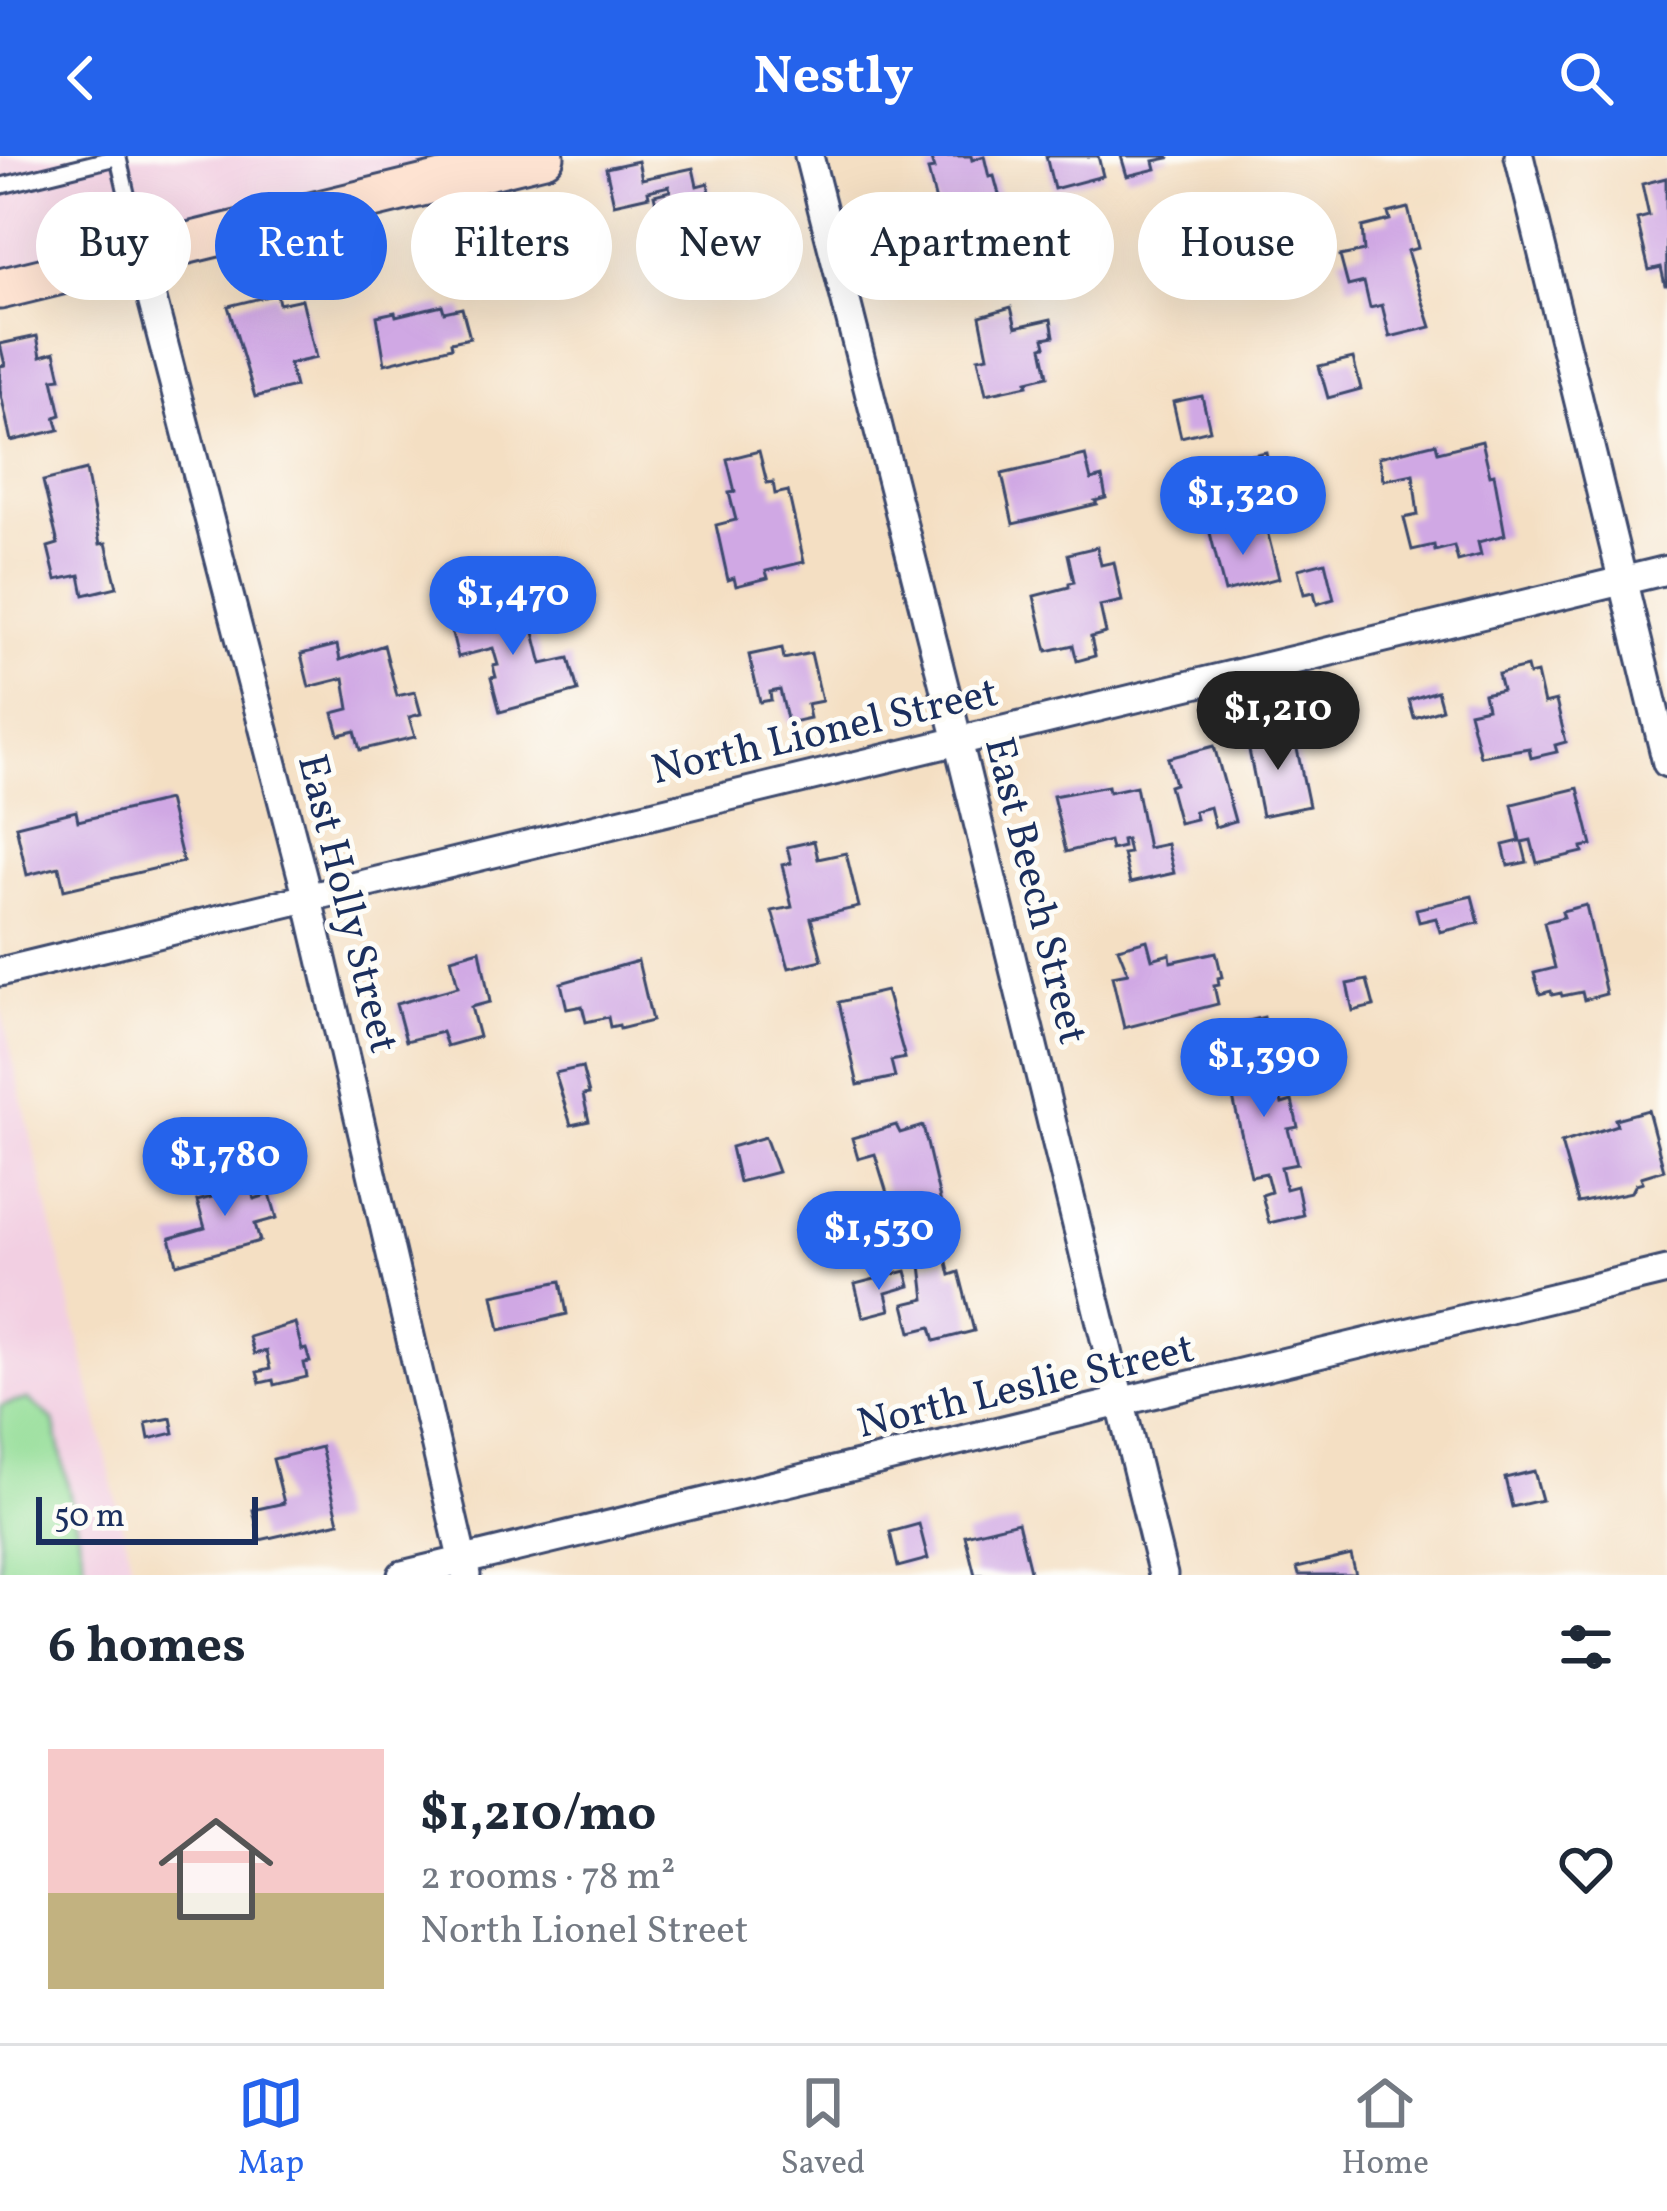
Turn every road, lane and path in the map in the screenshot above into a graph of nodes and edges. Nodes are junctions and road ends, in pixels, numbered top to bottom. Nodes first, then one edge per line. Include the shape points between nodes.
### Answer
1 (118, 156) edge
2 (544, 156) edge
3 (809, 156) edge
4 (1519, 156) edge
5 (0, 185) edge
6 (126, 192) edge
7 (191, 242) edge
8 (36, 280) edge
9 (0, 289) edge
10 (152, 300) edge
11 (1667, 570) edge
12 (1623, 582) junction
13 (958, 741) junction
14 (1667, 763) edge
15 (307, 895) junction
16 (0, 972) edge
17 (1667, 1270) edge
18 (1123, 1404) junction
19 (465, 1568) edge
20 (402, 1575) edge
21 (1163, 1575) edge

1 - 5 lane
1 - 6 lane
2 - 7 main road
3 - 13 street, East Beech Street
4 - 12 street
8 - 9 main road
10 - 15 street, East Holly Street
11 - 12 street, North Lionel Street
12 - 13 street, North Lionel Street
12 - 14 street
13 - 15 street, North Lionel Street
13 - 18 street, East Beech Street
15 - 16 street, North Lionel Street
15 - 19 street, East Holly Street
17 - 18 street, North Leslie Street
18 - 19 street, North Leslie Street
18 - 21 street, East Beech Street
19 - 20 street, North Leslie Street

